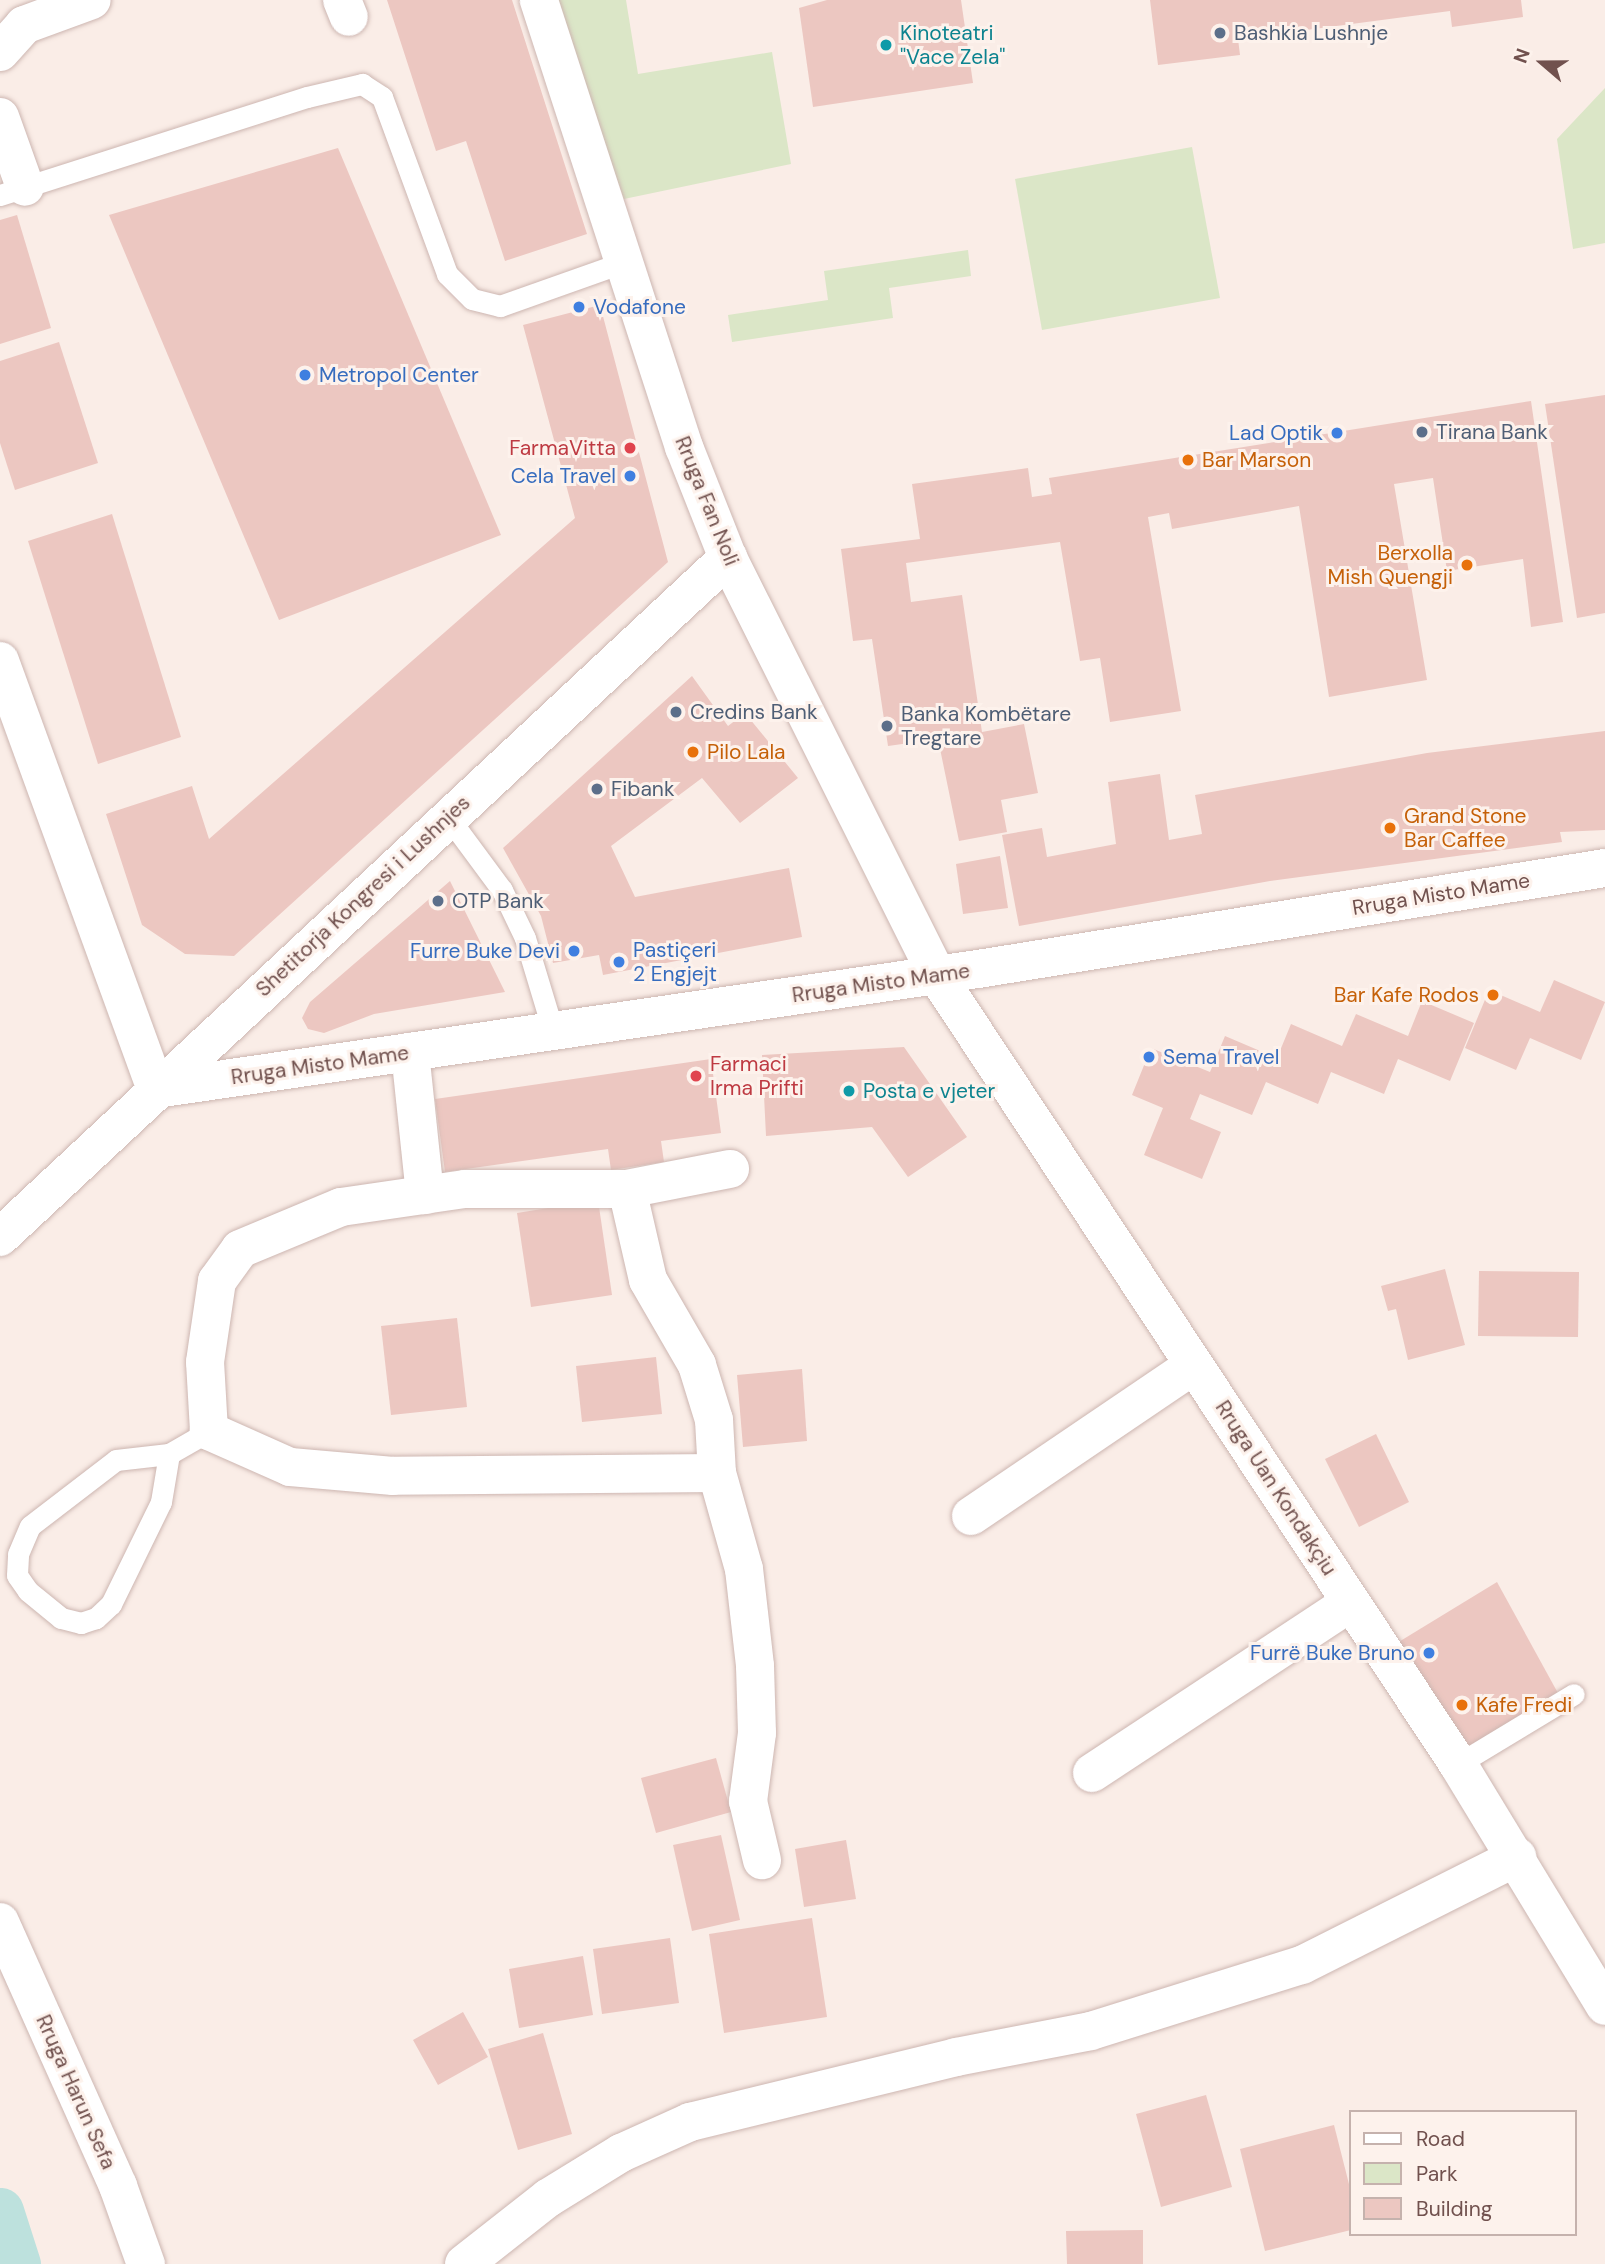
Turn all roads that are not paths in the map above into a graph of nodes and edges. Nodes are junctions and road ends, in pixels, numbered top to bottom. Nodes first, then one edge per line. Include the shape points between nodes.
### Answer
1 (92, 0) edge
2 (540, 0) edge
3 (0, 52) edge
4 (0, 117) edge
5 (12, 191) edge
6 (626, 261) junction
7 (728, 558) junction
8 (0, 661) edge
9 (448, 817) junction
10 (1605, 868) edge
11 (937, 976) junction
12 (553, 1031) junction
13 (410, 1052) junction
14 (156, 1089) junction
15 (730, 1169) dead end
16 (627, 1189) junction
17 (425, 1195) junction
18 (0, 1237) edge
19 (1194, 1365) junction
20 (209, 1431) junction
21 (169, 1454) junction
22 (717, 1474) junction
23 (971, 1516) dead end
24 (1351, 1602) junction
25 (1574, 1694) dead end
26 (1458, 1764) junction
27 (1092, 1773) dead end
28 (1517, 1857) junction
29 (762, 1860) dead end
30 (0, 1922) edge
31 (1605, 2006) edge
32 (146, 2264) edge
33 (464, 2264) edge

1 - 3 street via 24,25
2 - 6 street, Rruga Fan Noli
4 - 5 street
5 - 6 lane via 307,97 362,84 382,97 447,274 472,299 500,306
6 - 7 street, Rruga Fan Noli via 684,447
7 - 9 street, Shetitorja Kongresi i Lushnjes
7 - 11 street, Rruga Fan Noli
8 - 14 street
9 - 12 lane via 502,890 519,926
9 - 14 street, Shetitorja Kongresi i Lushnjes
10 - 11 street, Rruga Misto Mame
11 - 12 street, Rruga Misto Mame
11 - 19 street, Rruga Uan Kondakçiu
12 - 13 street, Rruga Misto Mame
13 - 14 street, Rruga Misto Mame
13 - 17 street
14 - 18 street, Shetitorja Kongresi i Lushnjes
15 - 16 street
16 - 17 street via 465,1189
16 - 22 street via 648,1280 697,1364 714,1420
17 - 20 street via 341,1207 240,1249 215,1292 205,1363
19 - 23 street
19 - 24 street, Rruga Uan Kondakçiu
20 - 21 lane
20 - 22 street via 290,1466 393,1476
21 - 21 lane via 116,1460 30,1526 18,1553 17,1575 28,1591 61,1618 81,1623 111,1604 161,1502
22 - 29 street via 744,1569 754,1652 757,1733 748,1801
24 - 26 street, Rruga Uan Kondakçiu
24 - 27 street
25 - 26 lane
26 - 28 street, Rruga Uan Kondakçiu
28 - 31 street, Rruga Uan Kondakçiu
28 - 33 street via 1302,1965 1091,2031 956,2057 690,2122 621,2153 548,2198
30 - 32 street, Rruga Harun Sefa via 93,2127

